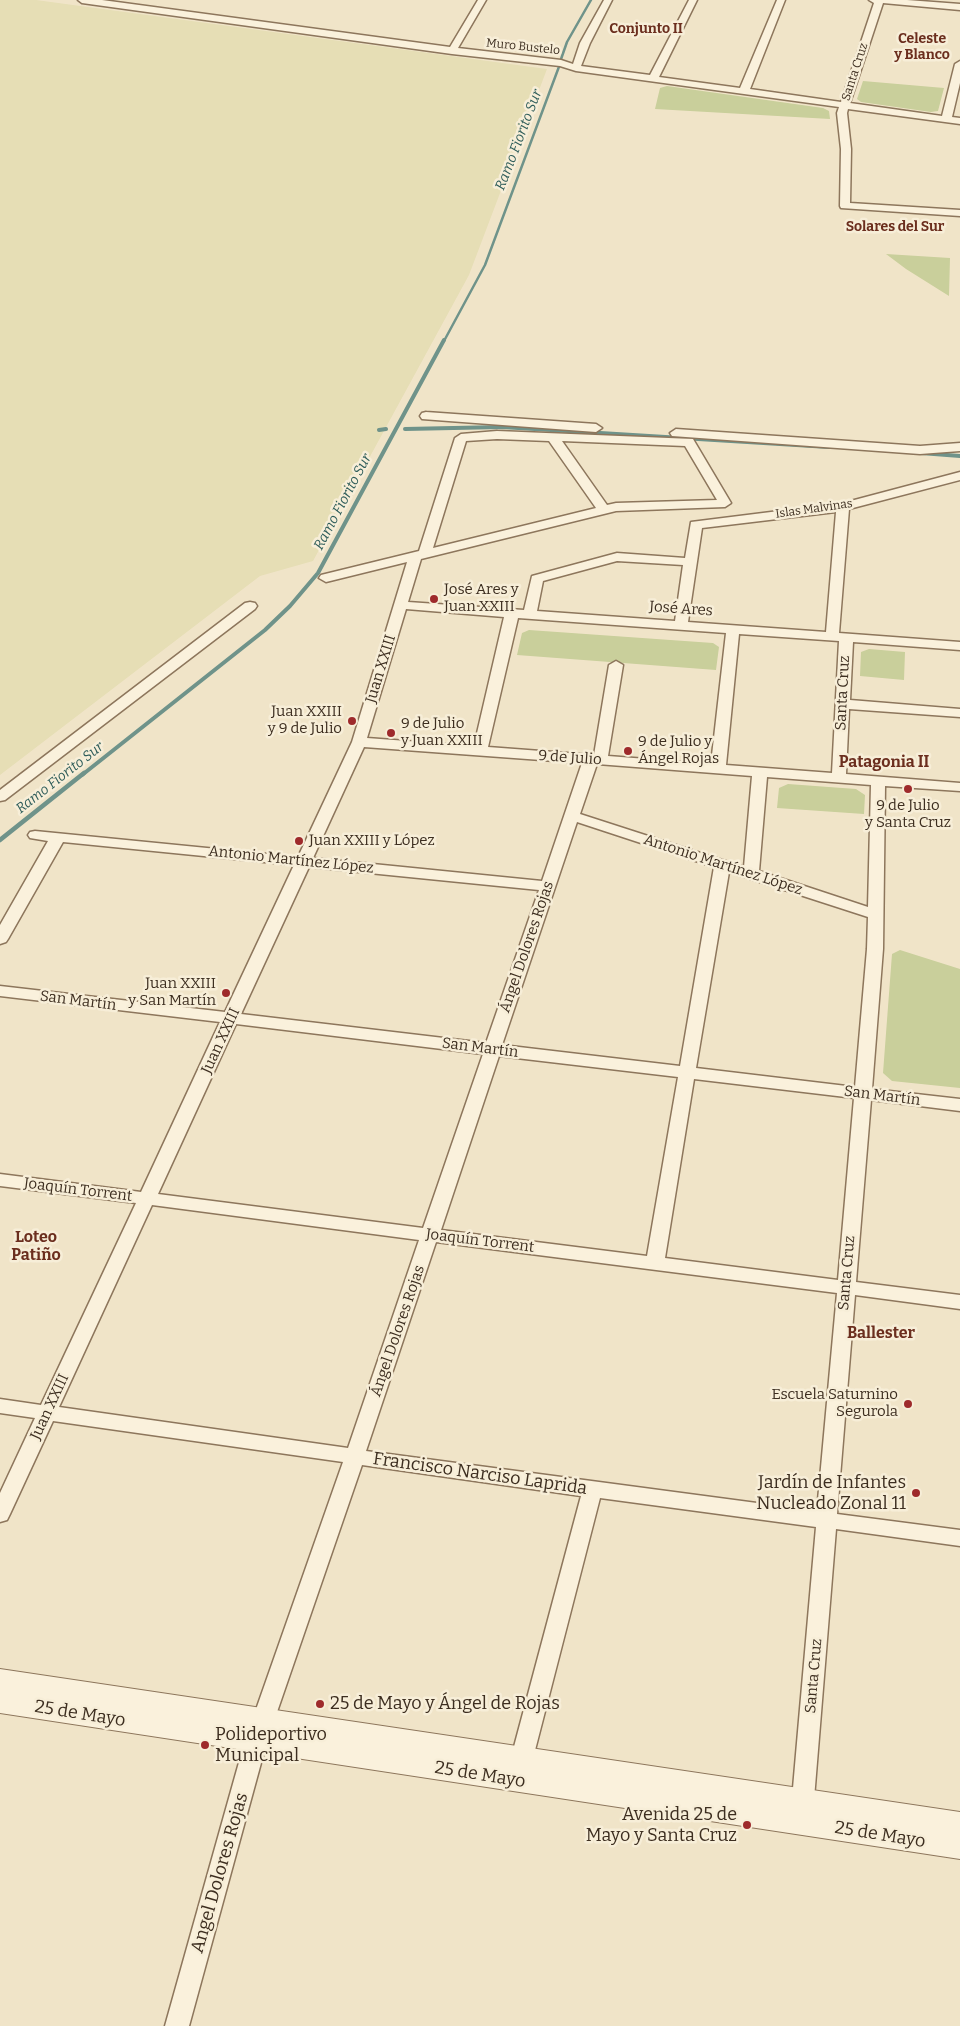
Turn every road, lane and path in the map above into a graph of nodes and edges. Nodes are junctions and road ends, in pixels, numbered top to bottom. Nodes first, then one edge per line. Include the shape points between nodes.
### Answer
1 (82, 0) edge
2 (482, 0) edge
3 (608, 0) edge
4 (693, 0) edge
5 (781, 0) edge
6 (873, 0) edge
7 (879, 0) edge
8 (960, 7) edge
9 (452, 51) junction
10 (960, 64) edge
11 (576, 68) junction
12 (653, 79) junction
13 (744, 91) junction
14 (844, 105) junction
15 (946, 120) junction
16 (960, 121) edge
17 (845, 206) joint
18 (960, 213) edge
19 (426, 416) dead end
20 (553, 437) junction
21 (960, 447) edge
22 (960, 476) edge
23 (843, 506) junction
24 (604, 510) junction
25 (420, 555) junction
26 (690, 562) junction
27 (326, 578) dead end
28 (400, 605) junction
29 (250, 606) dead end
30 (512, 613) junction
31 (530, 614) junction
32 (681, 626) junction
33 (733, 629) junction
34 (839, 637) junction
35 (960, 646) edge
36 (616, 665) dead end
37 (842, 704) junction
38 (960, 713) edge
39 (359, 742) junction
40 (480, 751) junction
41 (595, 760) junction
42 (718, 769) junction
43 (760, 772) junction
44 (839, 778) junction
45 (878, 781) junction
46 (960, 787) edge
47 (0, 797) edge
48 (570, 822) junction
49 (35, 834) dead end
50 (58, 837) junction
51 (304, 861) junction
52 (722, 865) junction
53 (751, 874) junction
54 (548, 886) junction
55 (875, 914) junction
56 (0, 939) edge
57 (0, 991) edge
58 (232, 1019) junction
59 (493, 1050) junction
60 (687, 1073) junction
61 (863, 1094) junction
62 (960, 1105) edge
63 (0, 1180) edge
64 (148, 1199) junction
65 (430, 1235) junction
66 (655, 1263) junction
67 (846, 1288) junction
68 (960, 1302) edge
69 (0, 1406) edge
70 (48, 1412) junction
71 (356, 1456) junction
72 (593, 1489) junction
73 (0, 1514) edge
74 (826, 1520) junction
75 (960, 1538) edge
76 (0, 1680) edge
77 (0, 1702) edge
78 (260, 1730) junction
79 (522, 1758) junction
80 (802, 1812) junction
81 (960, 1824) edge
82 (960, 1848) edge
83 (177, 2026) edge

1 - 9 street, Muro Bustelo
2 - 9 street
3 - 11 street via 585,43
4 - 12 street
5 - 13 street
6 - 7 street
7 - 8 street
7 - 14 street, Santa Cruz
9 - 11 street, Muro Bustelo via 561,63
10 - 15 street
11 - 12 street, Muro Bustelo
12 - 13 street, Muro Bustelo
13 - 14 street, Muro Bustelo
14 - 15 street, Muro Bustelo
14 - 17 street, Santa Cruz
15 - 16 street, Muro Bustelo
17 - 18 street
19 - 21 street via 920,450
20 - 24 street
20 - 24 street via 689,442 725,503
20 - 25 street, Juan XXIII via 497,435 461,438
22 - 23 street, Islas Malvinas
23 - 26 street, Islas Malvinas via 696,525
23 - 34 street, Santa Cruz
24 - 25 street
25 - 27 street
25 - 28 street, Juan XXIII
26 - 31 street via 617,557 537,580
26 - 32 street
28 - 30 street, José Ares
28 - 39 street, Juan XXIII
29 - 47 street
30 - 31 street, José Ares
30 - 40 street
31 - 32 street, José Ares
32 - 33 street, José Ares
33 - 34 street, José Ares
33 - 42 street
34 - 35 street, José Ares
34 - 37 street, Santa Cruz
36 - 41 street
37 - 38 street
37 - 44 street, Santa Cruz
39 - 40 street, 9 de Julio
39 - 51 street, Juan XXIII
40 - 41 street, 9 de Julio
41 - 42 street, 9 de Julio
41 - 48 street
42 - 43 street, 9 de Julio
43 - 44 street, 9 de Julio
43 - 53 street
44 - 45 street, 9 de Julio
45 - 46 street, 9 de Julio
45 - 55 street, Santa Cruz
48 - 52 street, Antonio Martínez López
48 - 54 street, Ángel Dolores Rojas
49 - 50 street, Antonio Martínez López
50 - 51 street, Antonio Martínez López
50 - 56 street
51 - 54 street, Antonio Martínez López
51 - 58 street, Juan XXIII
52 - 53 street, Antonio Martínez López
52 - 60 street
53 - 55 street, Antonio Martínez López
54 - 59 street, Ángel Dolores Rojas
55 - 61 street, Santa Cruz
57 - 58 street, San Martín
58 - 59 street, San Martín
58 - 64 street, Juan XXIII
59 - 60 street, San Martín
59 - 65 street, Ángel Dolores Rojas
60 - 61 street, San Martín
60 - 66 street
61 - 62 street, San Martín
61 - 67 street, Santa Cruz
63 - 64 street, Joaquín Torrent
64 - 65 street, Joaquín Torrent
64 - 70 street, Juan XXIII
65 - 66 street, Joaquín Torrent
65 - 71 street, Ángel Dolores Rojas
66 - 67 street, Joaquín Torrent
67 - 68 street, Joaquín Torrent
67 - 74 street, Santa Cruz
69 - 70 street, Francisco Narciso Laprida
70 - 71 street, Francisco Narciso Laprida
70 - 73 street, Juan XXIII
71 - 72 street, Francisco Narciso Laprida
71 - 78 street, Ángel Dolores Rojas
72 - 74 street, Francisco Narciso Laprida
72 - 79 street
74 - 75 street, Francisco Narciso Laprida
74 - 80 street, Santa Cruz
76 - 78 street, 25 de Mayo
77 - 78 street, 25 de Mayo
78 - 79 street, 25 de Mayo
78 - 80 street, 25 de Mayo
78 - 83 street, Angel Dolores Rojas
79 - 80 street, 25 de Mayo
80 - 81 street, 25 de Mayo
80 - 82 street, 25 de Mayo

